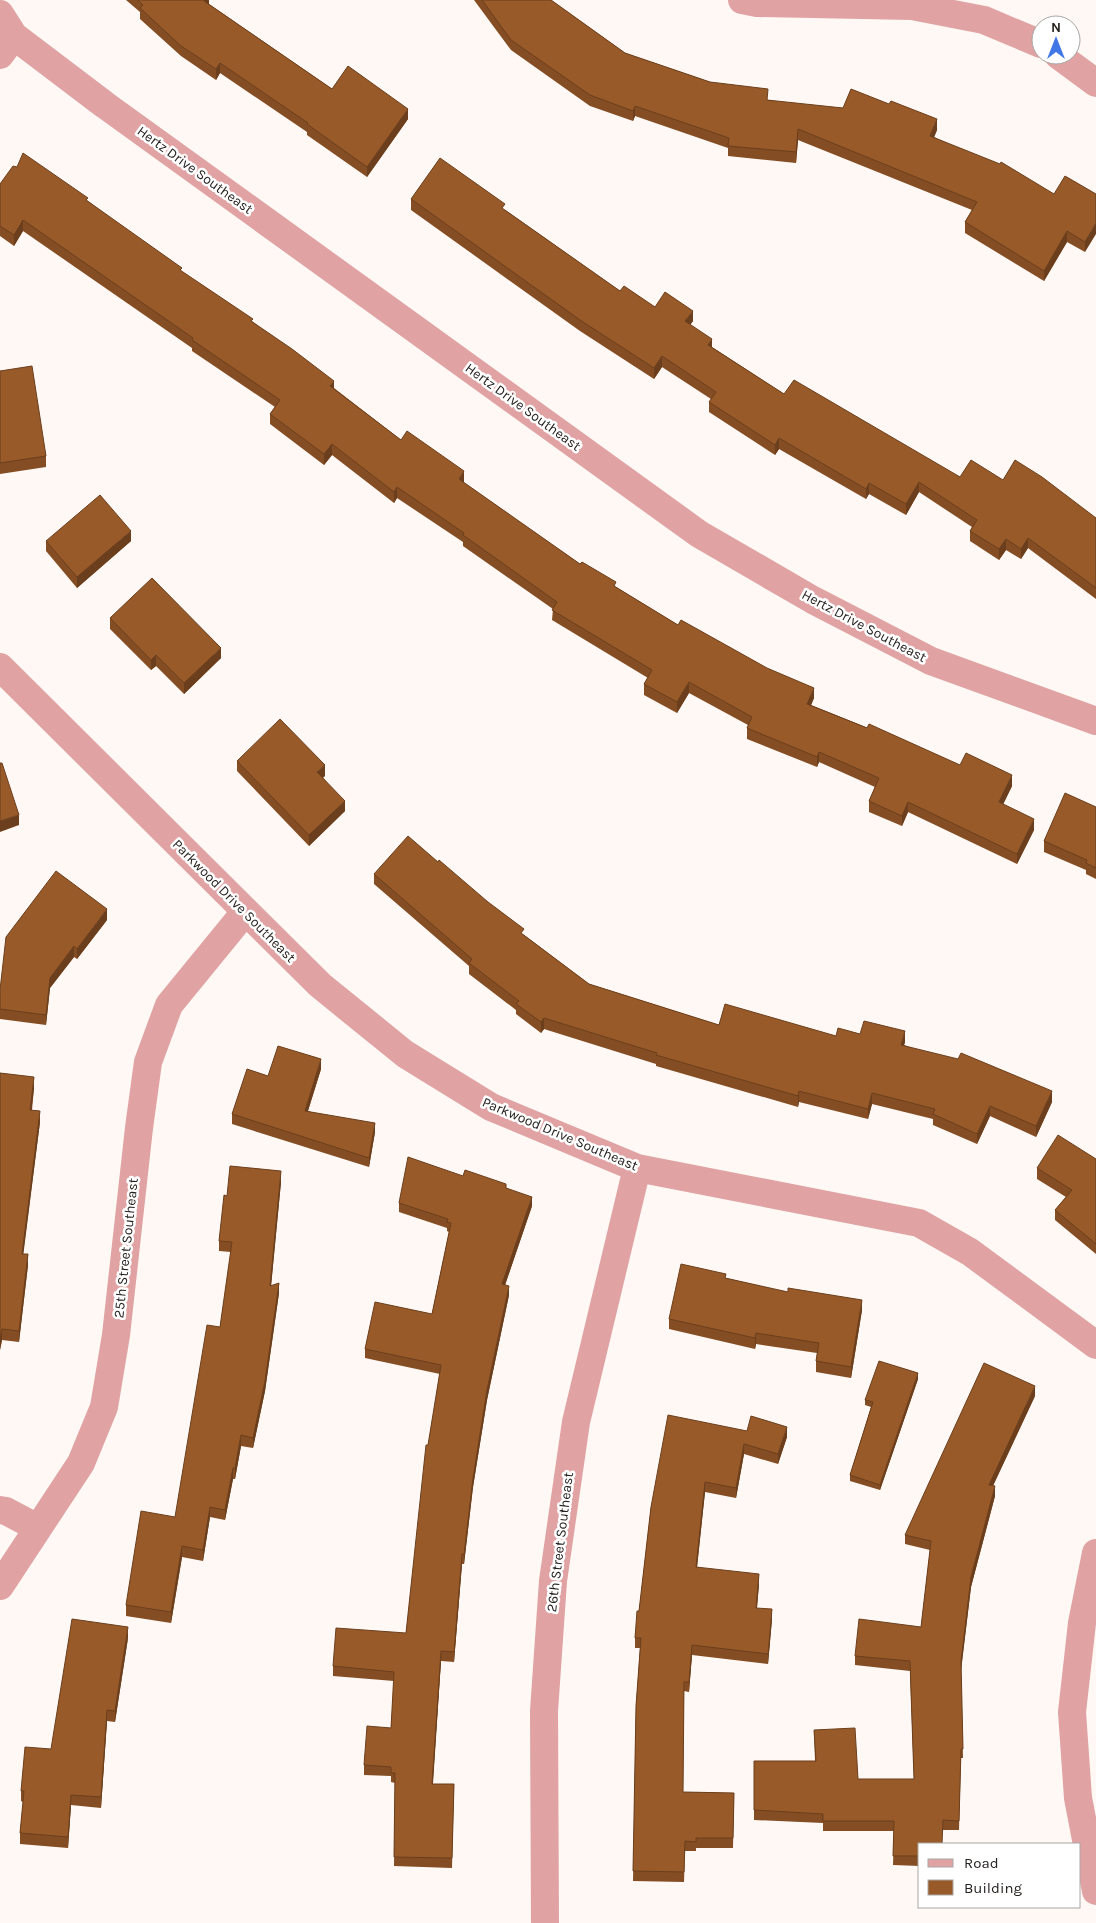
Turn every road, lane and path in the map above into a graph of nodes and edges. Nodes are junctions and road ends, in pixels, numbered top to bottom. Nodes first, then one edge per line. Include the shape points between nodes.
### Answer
1 (742, 0) edge
2 (5, 35) edge
3 (1031, 40) edge
4 (1072, 65) edge
5 (1096, 83) edge
6 (0, 667) edge
7 (1096, 720) edge
8 (245, 912) junction
9 (637, 1168) junction
10 (1096, 1345) edge
11 (0, 1510) edge
12 (38, 1528) junction
13 (1096, 1552) edge
14 (0, 1586) edge
15 (1096, 1891) edge
16 (545, 1923) edge

1 - 3 street via 912,6 984,20
2 - 7 street, Hertz Drive Southeast via 700,534 813,600 931,661
4 - 5 street
6 - 8 street, Parkwood Drive Southeast
8 - 9 street, Parkwood Drive Southeast via 320,985 404,1054 491,1107
8 - 12 street, 25th Street Southeast via 169,1005 148,1062 116,1335 104,1407 81,1463
9 - 10 street, Parkwood Drive Southeast via 919,1223 970,1252
9 - 16 street, 26th Street Southeast via 576,1422 553,1581 544,1711
11 - 12 street
12 - 14 street, 25th Street Southeast
13 - 15 street via 1082,1624 1072,1712 1078,1798

